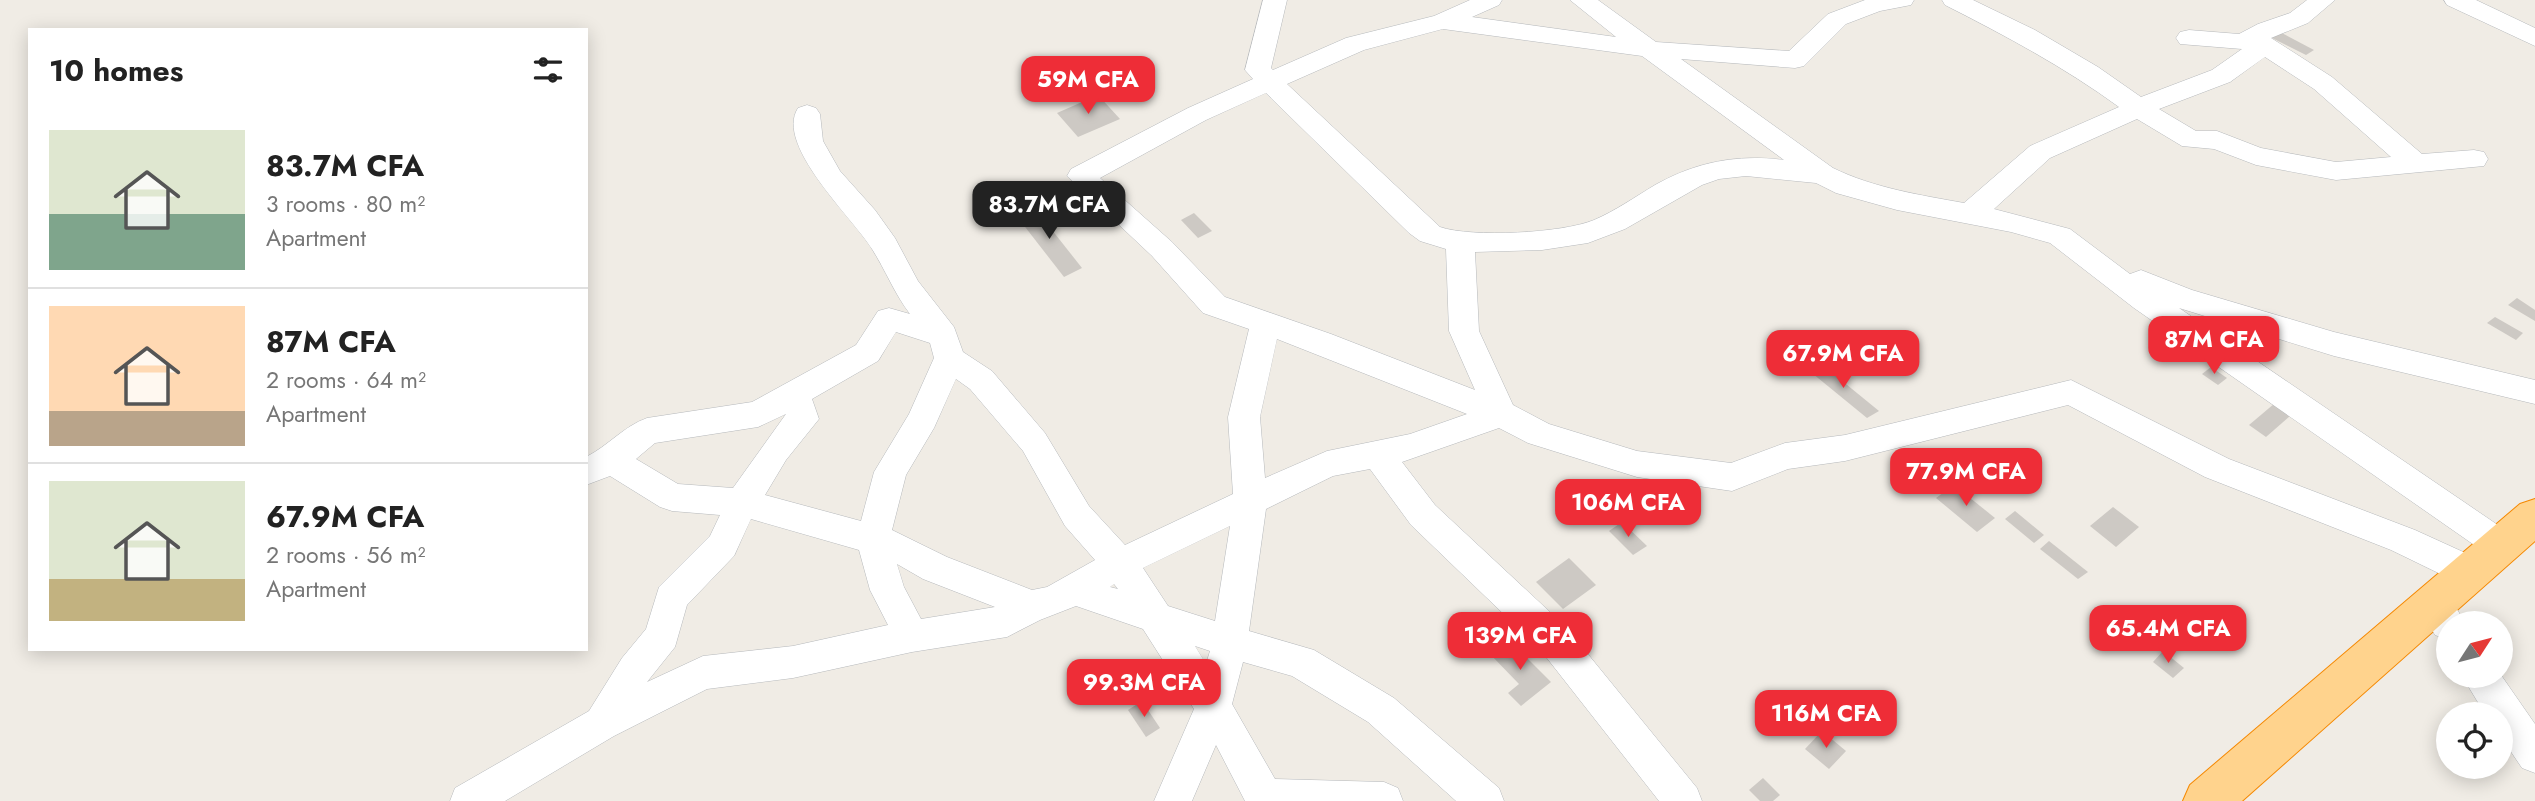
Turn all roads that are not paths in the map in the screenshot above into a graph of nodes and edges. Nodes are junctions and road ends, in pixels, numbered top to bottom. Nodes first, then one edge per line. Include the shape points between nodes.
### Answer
1 (1275, 0) edge
2 (1490, 0) edge
3 (1582, 0) edge
4 (1902, 0) edge
5 (1954, 0) edge
6 (2323, 0) edge
7 (2456, 0) edge
8 (1443, 21) junction
9 (2189, 38) dead end
10 (2535, 38) edge
11 (2259, 42) junction
12 (1649, 49) junction
13 (1270, 81) junction
14 (2138, 108) junction
15 (807, 114) dead end
16 (2366, 120) junction
17 (2415, 163) junction
18 (1823, 175) junction
19 (1970, 214) junction
20 (1460, 243) junction
21 (2095, 262) junction
22 (1266, 323) junction
23 (946, 347) junction
24 (2535, 392) edge
25 (795, 394) junction
26 (1501, 414) junction
27 (1378, 454) junction
28 (599, 466) edge
29 (1250, 502) junction
30 (742, 503) junction
31 (2535, 516) edge
32 (873, 539) junction
33 (2486, 559) junction
34 (1120, 563) junction
35 (1073, 590) junction
36 (1032, 606) junction
37 (2444, 611) edge
38 (1154, 615) junction
39 (2436, 618) edge
40 (912, 636) junction
41 (1230, 642) junction
42 (2488, 688) edge
43 (1213, 707) junction
44 (601, 724) junction
45 (2535, 755) edge
46 (1264, 799) edge
47 (469, 801) edge
48 (1173, 801) edge
49 (1384, 801) edge
50 (1485, 801) edge
51 (1683, 801) edge
52 (2207, 801) edge

1 - 13 street via 1258,70
2 - 8 street
3 - 12 street
4 - 12 street via 1837,19 1795,60
5 - 14 street via 2047,48
6 - 11 street via 2299,18 2267,29
7 - 10 street
8 - 12 street
8 - 13 street via 1355,44
9 - 11 street
11 - 14 street via 2221,76
11 - 16 street via 2323,83
12 - 18 street
13 - 20 street via 1431,235
13 - 22 street via 1081,176 1162,249 1214,304
14 - 17 street via 2190,141 2217,139 2256,156 2336,171
14 - 19 street via 2040,152
15 - 23 street via 810,141 829,177 885,245 906,287
16 - 17 street
16 - 17 street via 2466,159
18 - 19 street via 1846,186
18 - 20 street via 1737,166 1703,173 1603,228 1581,235
19 - 21 street via 2060,236
20 - 26 street via 1464,331
21 - 24 street via 2182,298 2334,344
21 - 33 street
22 - 26 street
22 - 29 street via 1244,417
23 - 25 street via 889,319 867,353
23 - 32 street via 923,419 890,472
23 - 34 street via 1034,442 1077,516
25 - 28 street via 758,414 647,431
25 - 30 street via 803,419 775,451
26 - 27 street via 1412,447
26 - 33 street via 1539,434 1637,464 1732,477 1786,456 1845,447 2071,392 2217,468 2302,503 2403,540
27 - 29 street via 1327,464
27 - 51 street via 1423,515 1552,637
28 - 30 street via 672,497
29 - 34 street
29 - 41 street
30 - 32 street
30 - 44 street via 722,546 671,598 662,636
31 - 33 highway
32 - 36 street
32 - 40 street via 887,590
33 - 37 highway
34 - 35 street
34 - 38 street
35 - 36 street
35 - 38 street
36 - 40 street via 1007,621
38 - 41 street
38 - 43 street
39 - 52 highway
40 - 44 street via 793,662 703,673
41 - 43 street
41 - 50 street via 1300,662 1381,710
42 - 45 street
43 - 46 street
43 - 48 street
44 - 47 street
46 - 49 street

